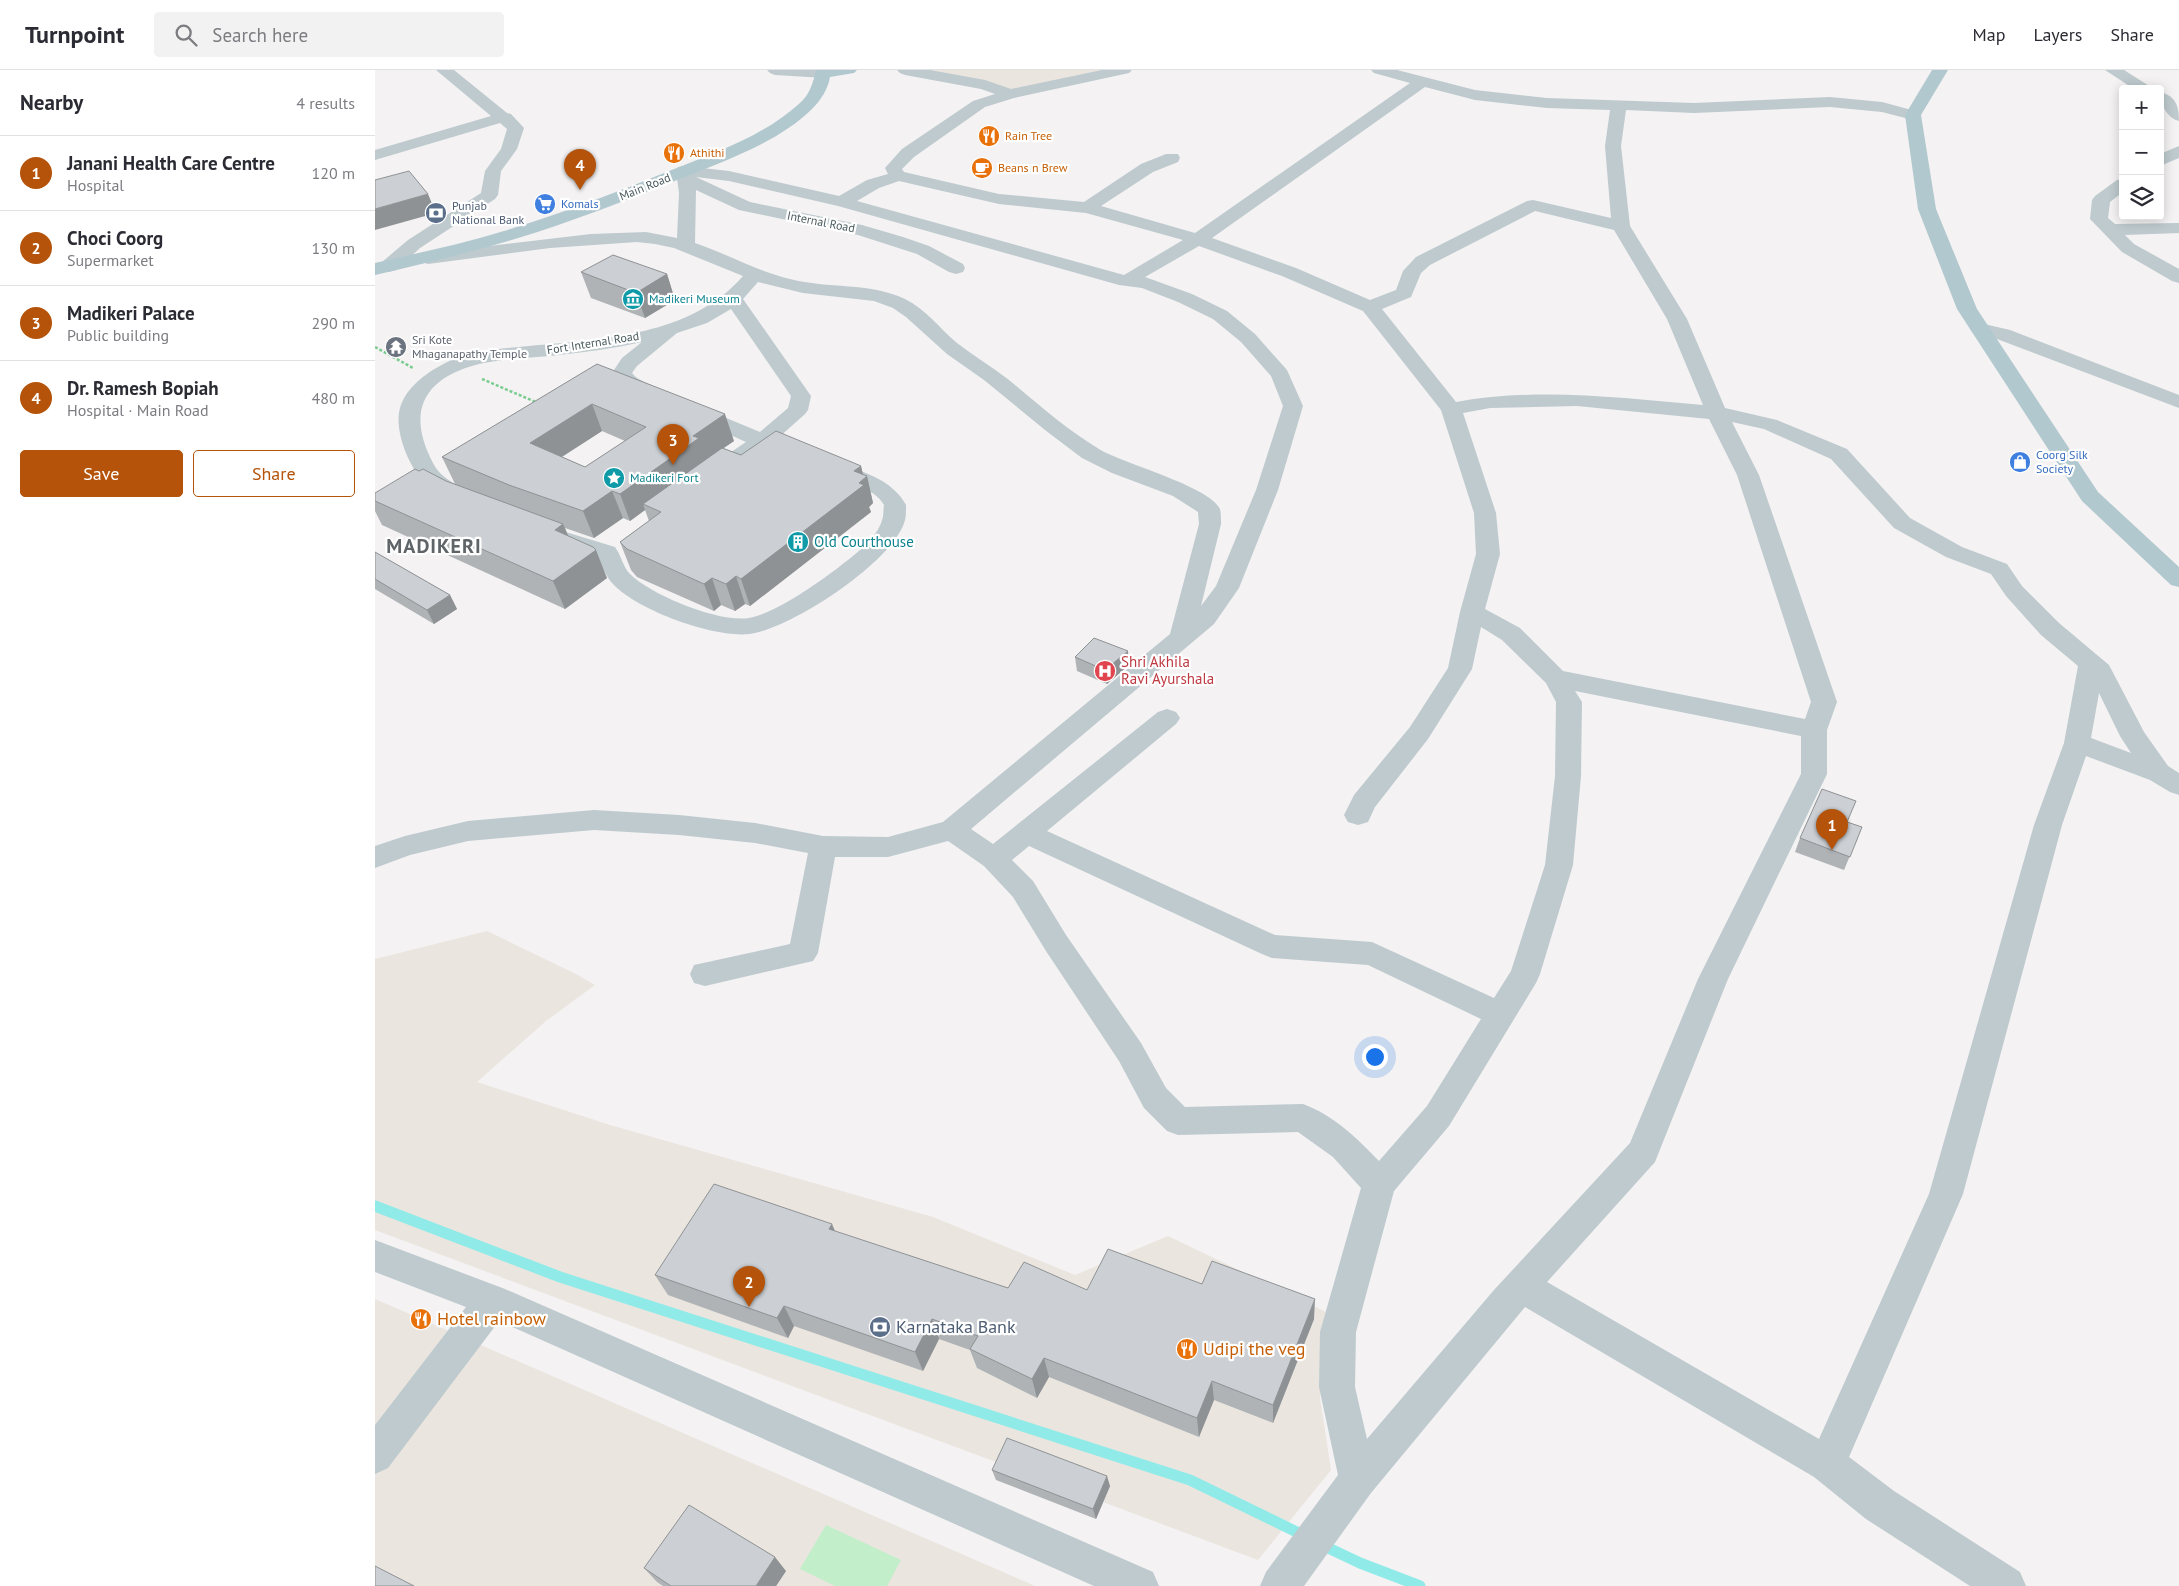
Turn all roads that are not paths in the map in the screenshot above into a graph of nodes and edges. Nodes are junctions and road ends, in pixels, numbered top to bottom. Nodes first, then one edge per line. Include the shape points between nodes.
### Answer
1 (444, 70) edge
2 (775, 70) edge
3 (849, 70) edge
4 (905, 70) edge
5 (1124, 70) edge
6 (1940, 70) edge
7 (2113, 70) edge
8 (1386, 71) edge
9 (824, 72) edge
10 (1422, 82) junction
11 (2139, 85) edge
12 (1010, 94) junction
13 (2164, 99) edge
14 (1619, 106) junction
15 (1913, 115) junction
16 (2179, 116) edge
17 (505, 117) junction
18 (2179, 150) edge
19 (375, 155) edge
20 (1172, 158) dead end
21 (2164, 159) edge
22 (684, 175) junction
23 (897, 176) junction
24 (2119, 187) edge
25 (842, 202) junction
26 (1087, 208) junction
27 (1621, 226) junction
28 (2179, 228) edge
29 (2110, 230) junction
30 (1198, 239) junction
31 (686, 245) junction
32 (2179, 257) edge
33 (419, 259) junction
34 (382, 268) edge
35 (955, 268) dead end
36 (753, 275) junction
37 (2179, 277) edge
38 (1126, 281) junction
39 (725, 304) junction
40 (1370, 307) junction
41 (672, 329) junction
42 (1980, 329) junction
43 (2179, 402) edge
44 (1451, 409) junction
45 (1717, 414) junction
46 (762, 441) junction
47 (695, 486) edge
48 (470, 502) edge
49 (544, 532) edge
50 (2179, 580) edge
51 (1473, 612) junction
52 (1181, 639) junction
53 (2091, 664) junction
54 (1555, 678) junction
55 (1167, 718) dead end
56 (1814, 730) junction
57 (2077, 743) junction
58 (2169, 779) edge
59 (1358, 815) dead end
60 (952, 830) junction
61 (1026, 833) junction
62 (823, 846) junction
63 (375, 857) edge
64 (994, 859) junction
65 (705, 974) dead end
66 (1500, 1014) junction
67 (1379, 1184) junction
68 (375, 1256) edge
69 (1521, 1286) junction
70 (493, 1301) junction
71 (375, 1455) edge
72 (1827, 1464) junction
73 (1357, 1480) junction
74 (1139, 1586) edge
75 (1280, 1586) edge
76 (2006, 1586) edge

1 - 17 street via 464,79
2 - 9 street
3 - 9 main road
4 - 12 street via 985,85
5 - 12 street
6 - 15 main road
7 - 11 street
8 - 10 street
9 - 22 main road, Main Road via 815,96 774,130
10 - 14 street via 1475,95
10 - 30 street
12 - 23 street via 979,104 908,153 893,168
13 - 16 street
14 - 15 street via 1694,108 1830,102 1882,107
14 - 27 street via 1613,146
15 - 42 main road via 1927,209 1967,309
17 - 19 street
17 - 34 street via 516,128 509,149 493,171 489,195
18 - 21 street
20 - 26 street via 1147,168
22 - 25 street via 729,176
22 - 31 street via 688,193
22 - 33 main road, Main Road via 529,229
22 - 35 street, Internal Road via 745,206 853,228 923,250
23 - 25 street via 873,184
23 - 26 street via 999,199
24 - 29 street via 2101,200 2099,219
25 - 38 street
26 - 30 street
27 - 40 street via 1533,205 1423,261 1412,271 1404,293
27 - 45 street via 1677,319
28 - 29 street
29 - 32 street
29 - 37 street via 2128,248
30 - 38 street
30 - 40 street via 1289,272
31 - 33 street via 662,239 614,238
31 - 36 street
33 - 34 main road, Main Road
36 - 39 street
36 - 52 street via 790,285 869,295 898,303 951,348 1090,453 1113,467 1157,480 1196,498 1209,510 1210,524
38 - 52 street via 1145,283 1220,315 1248,338 1279,374 1293,406 1267,490 1227,588 1205,618
39 - 41 street, Fort Internal Road
39 - 46 street via 801,396 798,410
40 - 44 street
41 - 46 street, Fort Internal Road via 629,362 622,373 628,382
41 - 48 street, Fort Internal Road via 579,346 478,358 452,367 433,380 410,408 410,429 431,478 442,488
42 - 43 street via 2003,334
42 - 50 main road via 2090,496
44 - 45 street via 1490,402 1577,400
44 - 51 street via 1485,513 1488,554
45 - 53 street via 1770,424 1839,454 1902,523 1954,552 1999,569 2014,591 2050,630
45 - 56 street via 1748,475 1824,702
46 - 47 street
46 - 49 street, Fort Internal Road via 884,491 895,503 897,516 887,534 828,588 771,621 727,627 701,620 641,593 623,580 615,546
51 - 54 street via 1511,634
51 - 59 street via 1460,669 1419,733 1364,802
52 - 60 street
53 - 57 street
53 - 58 street via 2100,671 2133,736
54 - 56 street
54 - 66 street via 1569,702 1568,776 1559,865 1525,974
55 - 61 street
56 - 69 street via 1814,774 1713,979 1643,1152
57 - 58 street
57 - 72 street via 2043,843 1946,1194
60 - 62 street via 888,847
60 - 64 street
61 - 64 street
61 - 66 street via 1272,946 1372,954
62 - 63 street via 755,833 594,820 469,831 405,846
62 - 65 street via 803,952
64 - 67 street via 1023,889 1130,1052 1155,1098 1178,1121 1303,1118 1345,1147
66 - 67 street via 1438,1116
67 - 73 street via 1338,1332 1337,1387
68 - 70 street
69 - 72 street
69 - 73 street
70 - 71 street
70 - 74 street
72 - 76 street via 1880,1506
73 - 75 street

